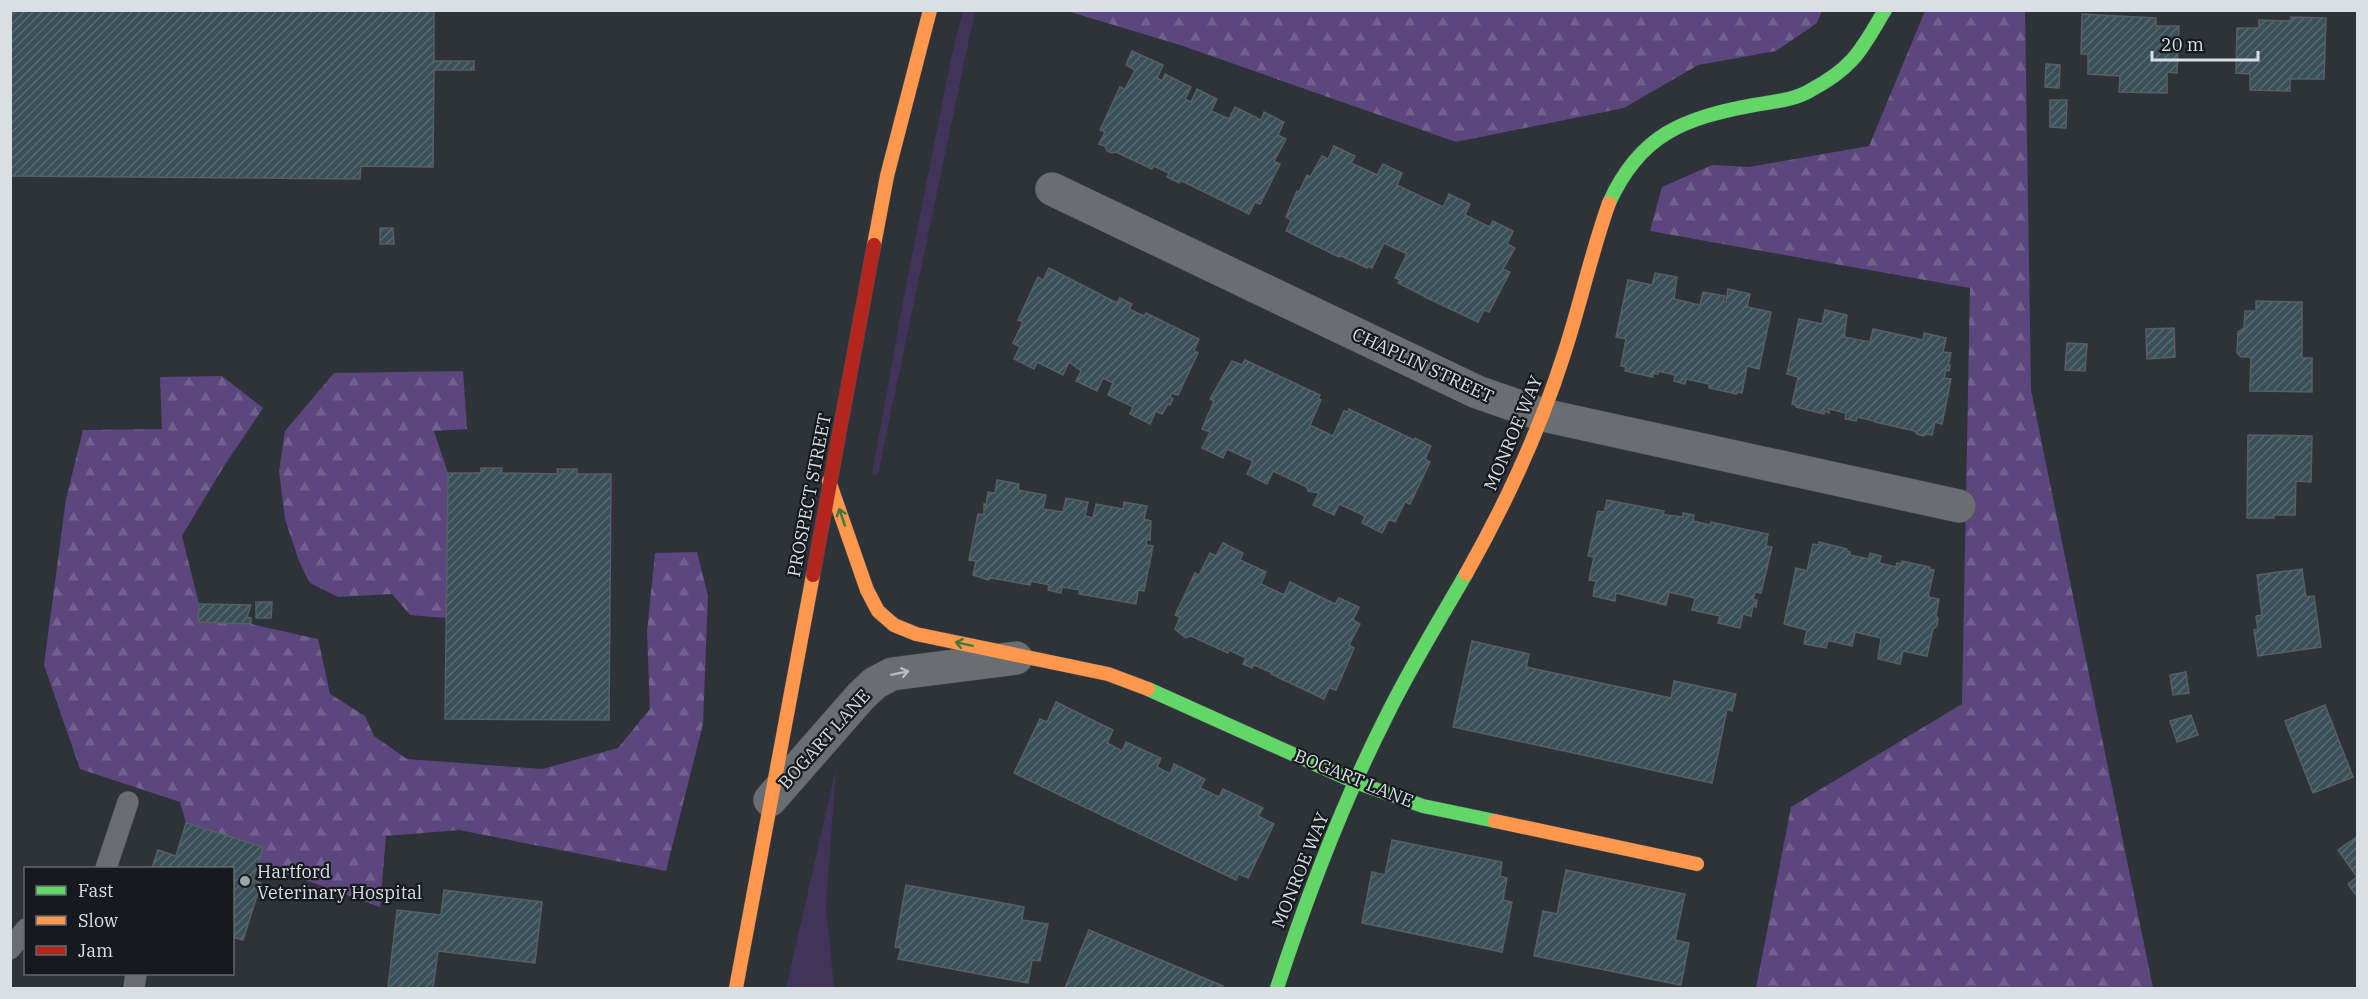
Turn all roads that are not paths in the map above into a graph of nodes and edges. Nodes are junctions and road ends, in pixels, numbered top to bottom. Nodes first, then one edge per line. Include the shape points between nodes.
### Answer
1 (930, 10) edge
2 (1885, 10) edge
3 (1052, 189) dead end
4 (1543, 415) junction
5 (830, 481) junction
6 (1959, 506) dead end
7 (1022, 657) junction
8 (1355, 782) junction
9 (770, 800) junction
10 (129, 802) dead end
11 (1697, 864) dead end
12 (106, 867) edge
13 (24, 932) edge
14 (10, 950) edge
15 (736, 988) edge
16 (1277, 988) edge

1 - 5 street, PROSPECT STREET via 887,176
2 - 4 street, MONROE WAY via 1852,60 1810,91 1690,120 1641,153 1610,201
3 - 4 street, CHAPLIN STREET via 1477,392
4 - 6 street, CHAPLIN STREET
4 - 8 street, MONROE WAY via 1493,526 1386,716
7 -> 5 street, BOGART LANE via 916,634 894,625 878,611 867,590
5 - 9 street, PROSPECT STREET
7 - 8 street, BOGART LANE via 1108,674 1147,688
9 -> 7 street, BOGART LANE via 875,683 891,674 913,670
8 - 11 street, BOGART LANE via 1423,806
8 - 16 street, MONROE WAY via 1305,903
9 - 15 street, PROSPECT STREET
10 - 12 lane
13 - 14 lane

